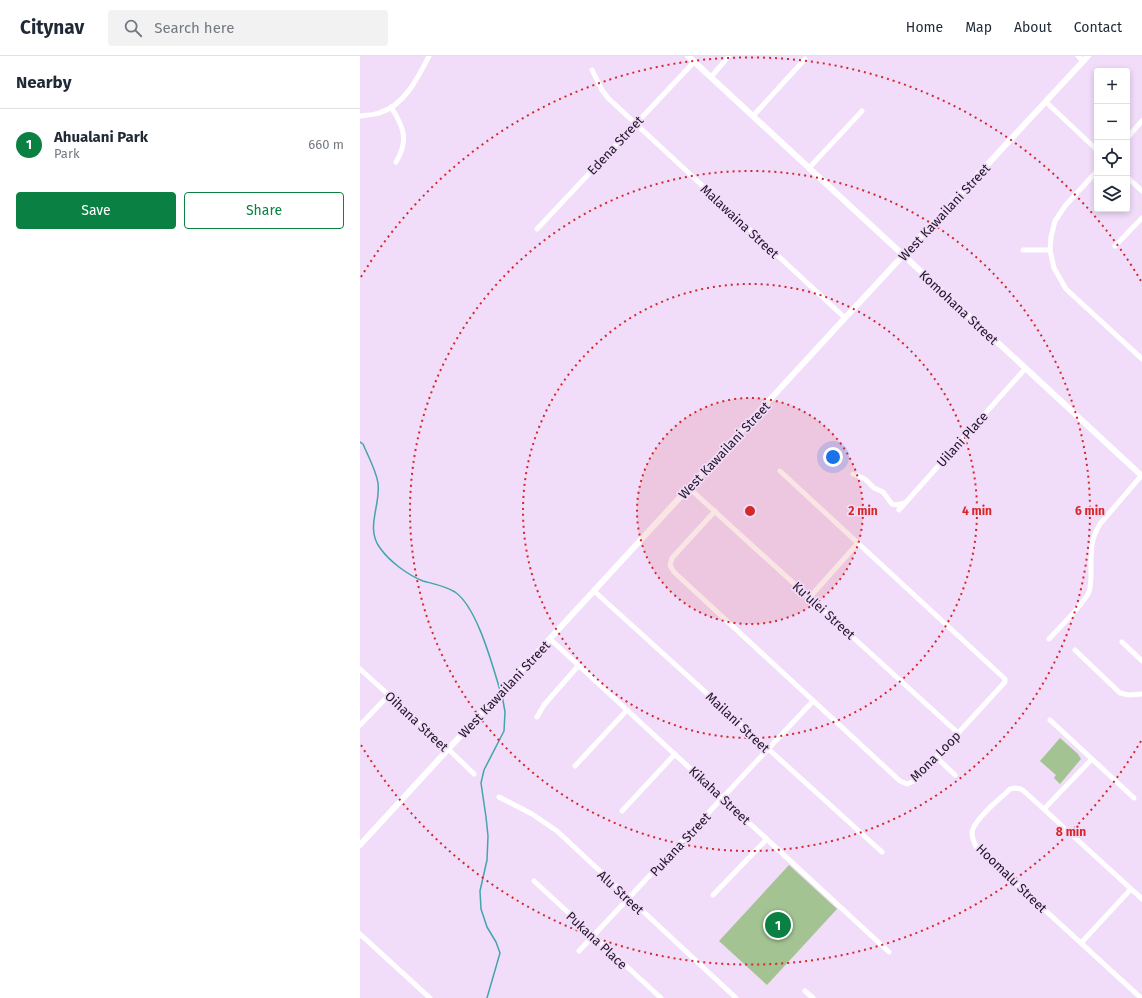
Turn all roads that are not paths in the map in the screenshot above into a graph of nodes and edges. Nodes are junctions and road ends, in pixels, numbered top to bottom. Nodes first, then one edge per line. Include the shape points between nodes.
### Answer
1 (429, 56) edge
2 (688, 56) edge
3 (729, 56) edge
4 (1078, 56) edge
5 (1088, 56) edge
6 (805, 59) dead end
7 (1083, 61) junction
8 (694, 62) junction
9 (592, 70) dead end
10 (711, 77) junction
11 (1046, 102) junction
12 (391, 107) junction
13 (862, 111) dead end
14 (360, 116) edge
15 (753, 116) junction
16 (1142, 121) edge
17 (636, 124) junction
18 (1130, 135) edge
19 (1094, 147) edge
20 (396, 162) dead end
21 (809, 168) junction
22 (1094, 174) edge
23 (1130, 180) edge
24 (1142, 191) edge
25 (1142, 218) edge
26 (536, 229) dead end
27 (1116, 246) dead end
28 (1023, 250) dead end
29 (1050, 250) junction
30 (904, 256) junction
31 (845, 318) junction
32 (1142, 359) edge
33 (1025, 369) junction
34 (780, 471) dead end
35 (853, 474) dead end
36 (1142, 476) edge
37 (690, 488) junction
38 (905, 503) junction
39 (899, 510) dead end
40 (715, 511) junction
41 (858, 543) junction
42 (594, 591) junction
43 (809, 598) junction
44 (550, 639) junction
45 (1049, 639) dead end
46 (1122, 642) dead end
47 (1075, 650) dead end
48 (1142, 661) edge
49 (578, 665) junction
50 (360, 669) edge
51 (1142, 694) edge
52 (389, 695) junction
53 (813, 701) junction
54 (627, 710) junction
55 (537, 717) dead end
56 (1050, 720) dead end
57 (360, 725) edge
58 (958, 733) junction
59 (448, 749) junction
60 (768, 750) junction
61 (675, 754) junction
62 (936, 757) junction
63 (1092, 760) junction
64 (575, 766) dead end
65 (474, 774) dead end
66 (955, 775) dead end
67 (499, 797) dead end
68 (723, 798) junction
69 (1134, 798) dead end
70 (1045, 808) junction
71 (622, 811) dead end
72 (767, 839) junction
73 (360, 844) edge
74 (882, 852) dead end
75 (534, 881) dead end
76 (1131, 889) junction
77 (713, 895) dead end
78 (628, 899) junction
79 (1142, 899) edge
80 (360, 934) edge
81 (593, 936) junction
82 (1082, 943) junction
83 (579, 952) dead end
84 (889, 952) dead end
85 (805, 991) dead end
86 (430, 998) edge
87 (661, 998) edge
88 (736, 998) edge
89 (813, 998) edge
90 (1141, 998) edge

1 - 12 street via 409,91
2 - 8 street, Komohana Street
3 - 10 street
4 - 7 street
5 - 7 street, West Kawailani Street
6 - 15 street
7 - 11 street, West Kawailani Street
8 - 10 street, Komohana Street
8 - 17 street, Edena Street
9 - 17 street, Malawaina Street via 608,98
10 - 15 street, Komohana Street
11 - 19 street
11 - 30 street, West Kawailani Street
12 - 14 street via 378,114
12 - 20 street via 400,121 404,136 402,152
13 - 21 street
15 - 21 street, Komohana Street
16 - 18 street
17 - 26 street, Edena Street
17 - 31 street, Malawaina Street
21 - 30 street, Komohana Street
22 - 29 street via 1064,206 1055,221
23 - 24 street
25 - 27 street
28 - 29 street
29 - 32 street via 1054,268 1066,288
30 - 31 street, West Kawailani Street
30 - 33 street, Komohana Street
31 - 37 street, West Kawailani Street
33 - 36 street, Komohana Street
33 - 38 street, Uilani Place
34 - 41 street, Mona Loop
35 - 38 street via 883,492 892,504
36 - 45 street via 1096,531 1091,546 1089,592
37 - 40 street, Ku'ulei Street
37 - 42 street, West Kawailani Street
38 - 39 street, Uilani Place
40 - 43 street, Ku'ulei Street
40 - 53 street, Mona Loop via 672,558 670,565 674,572
41 - 43 street
41 - 58 street, Mona Loop via 1005,679
42 - 44 street, West Kawailani Street
42 - 60 street, Mailani Street
43 - 58 street, Ku'ulei Street
44 - 49 street, Kikaha Street
44 - 59 street, West Kawailani Street
46 - 48 street
47 - 51 street via 1120,693
49 - 54 street, Kikaha Street
49 - 55 street
50 - 52 street, Oihana Street
52 - 57 street
52 - 59 street, Oihana Street
53 - 60 street, Pukana Street
53 - 62 street, Mona Loop via 900,781 907,784 914,781
54 - 61 street, Kikaha Street
54 - 64 street
56 - 63 street
58 - 62 street, Mona Loop
59 - 65 street, Oihana Street
59 - 73 street, West Kawailani Street
60 - 68 street, Pukana Street
60 - 74 street, Mailani Street
61 - 68 street, Kikaha Street
61 - 71 street
62 - 66 street
63 - 69 street
63 - 70 street
67 - 78 street, Alu Street via 549,825
68 - 72 street, Kikaha Street
68 - 78 street, Pukana Street
70 - 76 street, Hoomalu Street
70 - 82 street, Hoomalu Street via 1021,789 1010,789 974,825 973,840 977,848
72 - 77 street
72 - 84 street, Kikaha Street
75 - 81 street, Pukana Place
76 - 79 street, Hoomalu Street
76 - 82 street
78 - 81 street, Pukana Street
78 - 88 street, Alu Street
80 - 86 street
81 - 83 street, Pukana Street
81 - 87 street, Pukana Place
82 - 90 street, Hoomalu Street
85 - 89 street

